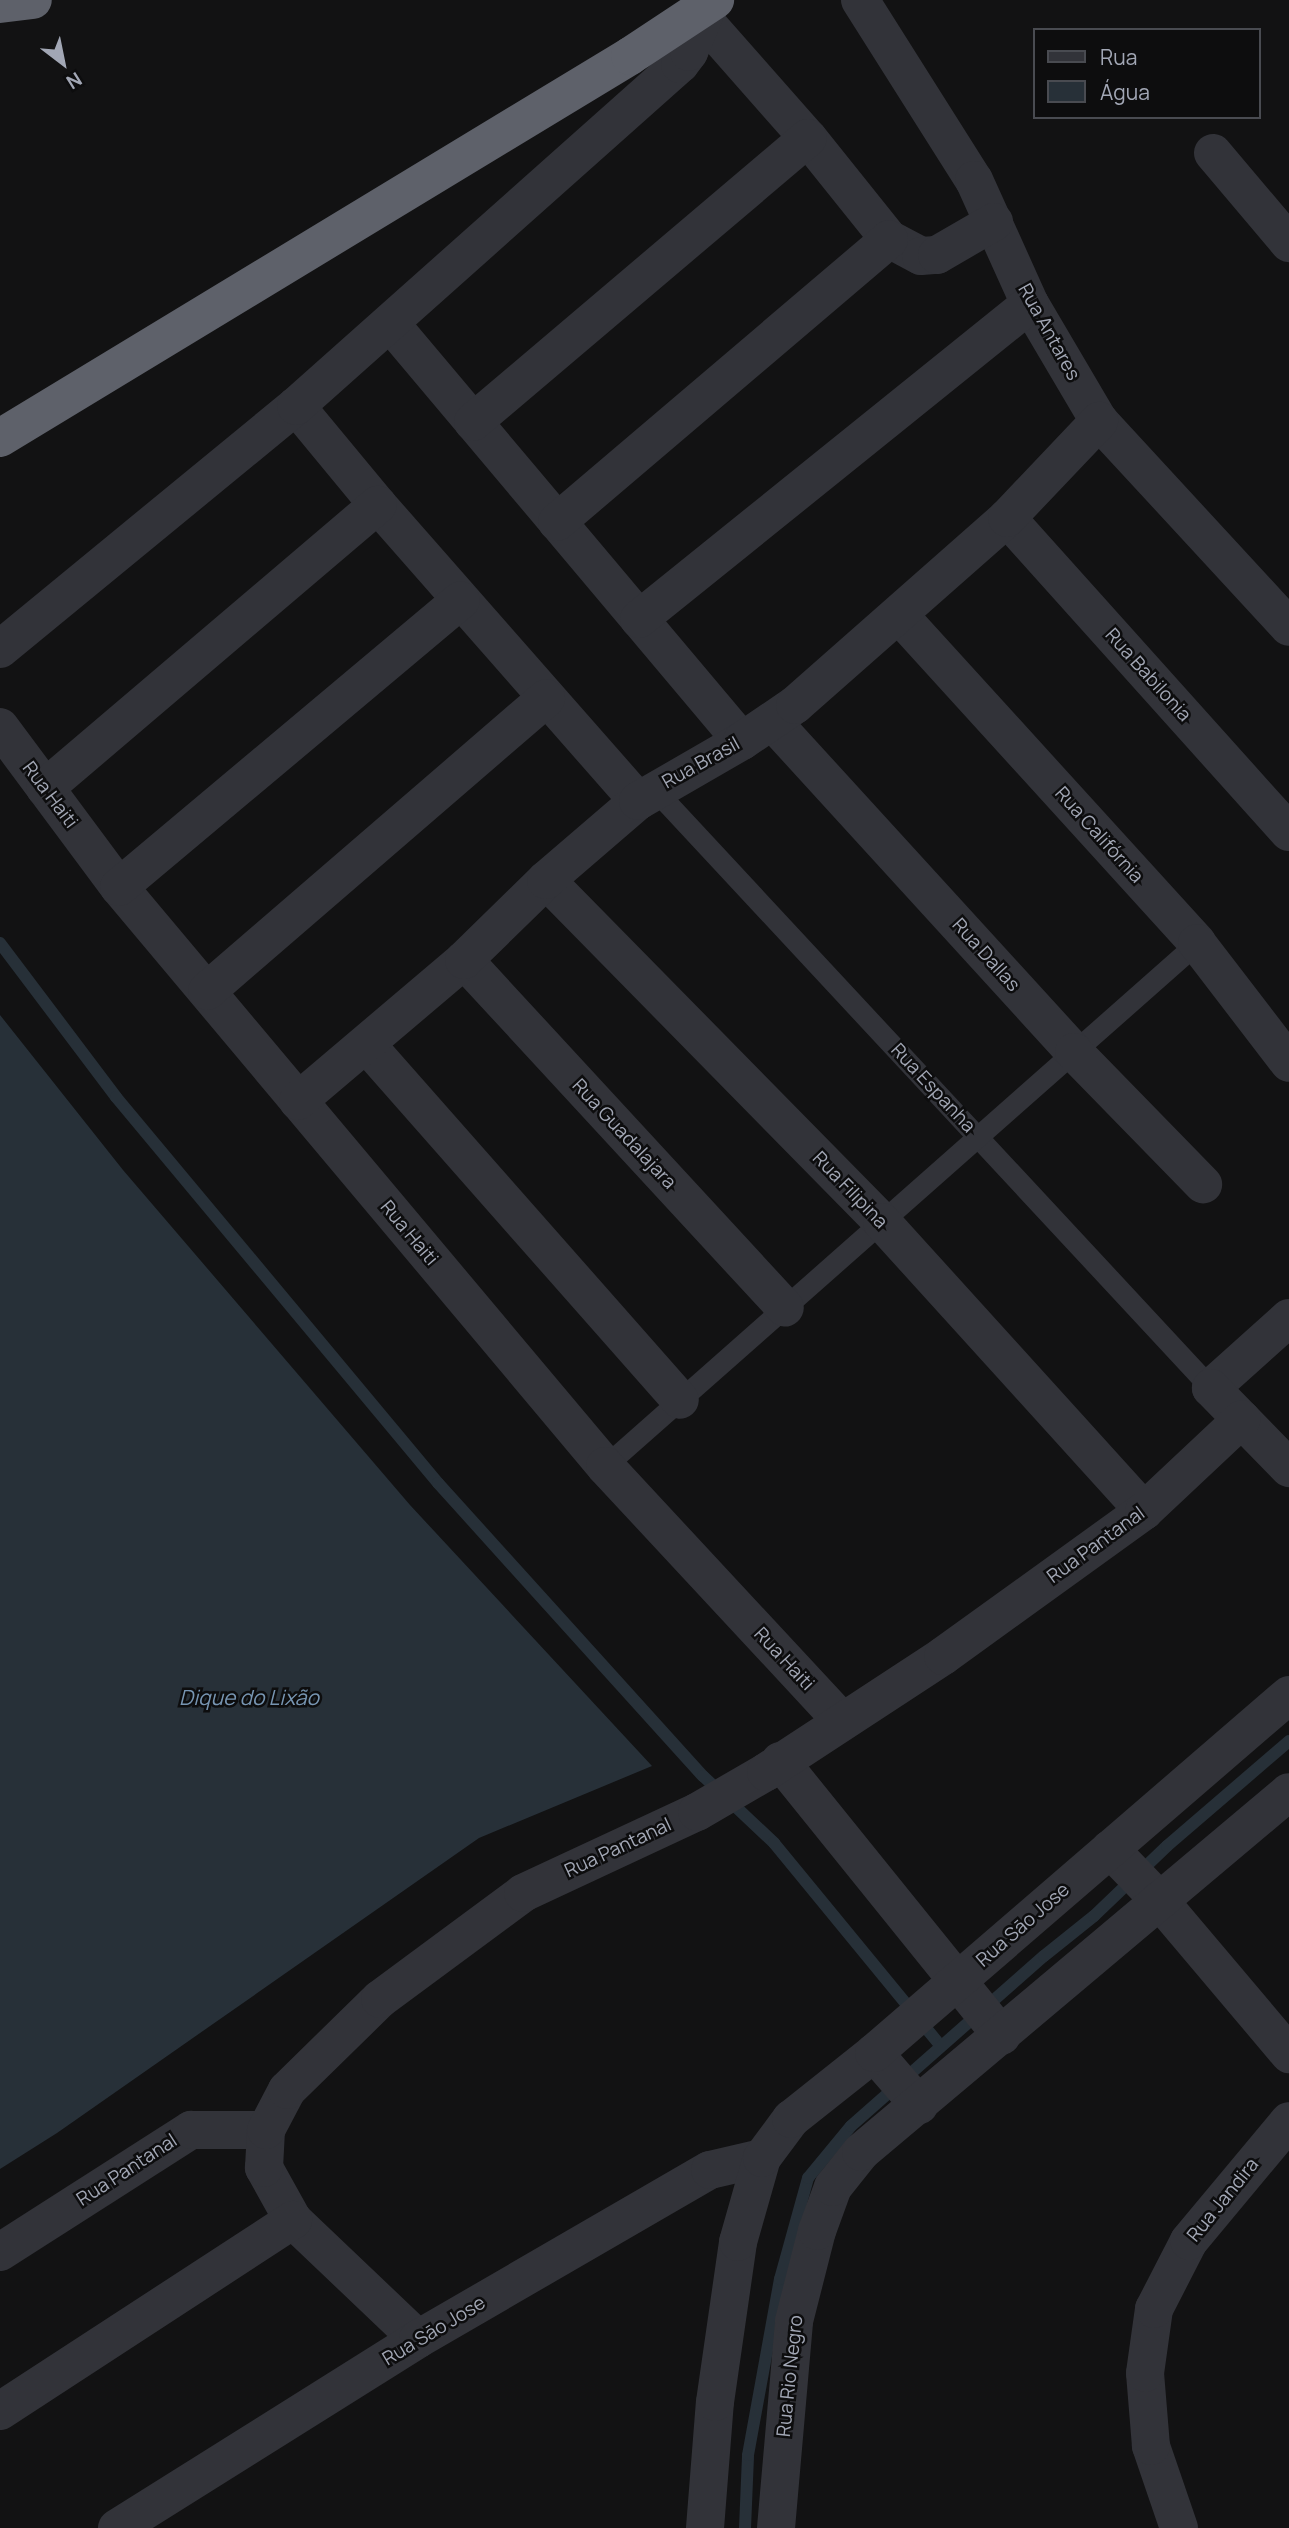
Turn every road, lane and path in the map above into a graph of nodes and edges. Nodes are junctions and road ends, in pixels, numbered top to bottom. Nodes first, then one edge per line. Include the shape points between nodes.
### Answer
1 (33, 0) edge
2 (860, 0) edge
3 (0, 4) edge
4 (709, 8) edge
5 (808, 138) junction
6 (1213, 153) dead end
7 (993, 222) junction
8 (889, 239) junction
9 (1289, 243) edge
10 (1030, 304) junction
11 (390, 323) junction
12 (296, 406) junction
13 (1099, 421) junction
14 (473, 422) junction
15 (0, 438) edge
16 (378, 505) junction
17 (1007, 518) junction
18 (557, 522) junction
19 (461, 600) junction
20 (899, 615) junction
21 (639, 619) junction
22 (1289, 627) edge
23 (0, 649) edge
24 (546, 698) junction
25 (0, 727) edge
26 (757, 731) junction
27 (45, 788) junction
28 (646, 795) junction
29 (1289, 832) edge
30 (545, 880) junction
31 (119, 887) junction
32 (1197, 943) junction
33 (464, 960) junction
34 (207, 991) junction
35 (367, 1045) junction
36 (1074, 1052) junction
37 (1289, 1063) edge
38 (298, 1101) junction
39 (979, 1137) junction
40 (1203, 1184) dead end
41 (882, 1222) junction
42 (785, 1308) junction
43 (1289, 1318) edge
44 (1211, 1388) junction
45 (680, 1400) junction
46 (1242, 1419) junction
47 (605, 1466) junction
48 (1289, 1468) edge
49 (1144, 1511) junction
50 (1289, 1695) edge
51 (841, 1720) junction
52 (773, 1767) junction
53 (1289, 1792) edge
54 (1113, 1852) junction
55 (1156, 1897) junction
56 (974, 2006) junction
57 (1289, 2054) edge
58 (897, 2073) junction
59 (1289, 2121) edge
60 (266, 2130) junction
61 (762, 2158) junction
62 (834, 2187) joint
63 (293, 2220) junction
64 (0, 2252) edge
65 (418, 2339) junction
66 (0, 2411) edge
67 (117, 2528) edge
68 (705, 2528) edge
69 (776, 2528) edge
70 (1179, 2528) edge

1 - 3 highway
2 - 7 street, Rua Antares via 974,180
4 - 5 street
4 - 11 street via 680,64
4 - 15 highway
5 - 8 street
5 - 14 street
6 - 9 street
7 - 8 street via 937,255 921,256
7 - 10 street, Rua Antares
8 - 18 street
10 - 13 street, Rua Antares
10 - 21 street
11 - 12 street
11 - 14 street, Rua Dallas
12 - 16 street
12 - 23 street
13 - 17 street, Rua Brasil
13 - 22 street, Rua Antares
14 - 18 street, Rua Dallas
16 - 19 street
16 - 27 street
17 - 20 street, Rua Brasil
17 - 29 street, Rua Babilonia
18 - 21 street, Rua Dallas
19 - 24 street
19 - 31 street
20 - 26 street, Rua Brasil via 795,705
20 - 32 street, Rua Califórnia
21 - 26 street, Rua Dallas
24 - 28 street
24 - 34 street
25 - 27 street, Rua Haiti
26 - 28 street, Rua Brasil
26 - 36 street, Rua Dallas
27 - 31 street, Rua Haiti
28 - 30 street, Rua Brasil
28 - 39 lane, Rua Espanha
30 - 33 street, Rua Brasil
30 - 41 street, Rua Filipina
31 - 34 street, Rua Haiti
32 - 36 lane
32 - 37 street, Rua Califórnia
33 - 35 street, Rua Brasil
33 - 42 street, Rua Guadalajara
34 - 38 street, Rua Haiti
35 - 38 street, Rua Brasil
35 - 45 street
36 - 39 lane
36 - 40 street, Rua Dallas
38 - 47 street, Rua Haiti
39 - 41 lane
39 - 44 lane, Rua Espanha
41 - 42 lane
41 - 49 street, Rua Filipina
42 - 45 lane
43 - 44 street
44 - 46 street
45 - 47 lane
46 - 48 street
46 - 49 street, Rua Pantanal
47 - 51 street, Rua Haiti
49 - 51 street, Rua Pantanal via 943,1656
50 - 54 street, Rua Sāo Jose
51 - 52 street, Rua Pantanal
52 - 56 street
52 - 60 street, Rua Pantanal via 697,1812 512,1901 380,1999 287,2090
53 - 55 street, Rua Sāo Jose
54 - 55 street
54 - 56 street, Rua Sāo Jose
55 - 56 street, Rua Sāo Jose
55 - 57 street
56 - 58 street, Rua Sāo Jose
56 - 58 street, Rua Sāo Jose
58 - 61 street, Rua Sāo Jose via 791,2119
58 - 62 street, Rua Sāo Jose via 861,2152
59 - 70 street, Rua Jandira via 1188,2241 1154,2309 1145,2373 1151,2446
60 - 63 street via 264,2168
60 - 64 street, Rua Pantanal via 191,2130
61 - 65 street, Rua Sāo Jose via 710,2170
61 - 68 street, Rua Sāo Jose via 738,2242 715,2402
62 - 69 street, Rua Rio Negro via 817,2231 794,2320
63 - 65 street
63 - 66 street
65 - 67 street, Rua Sāo Jose

